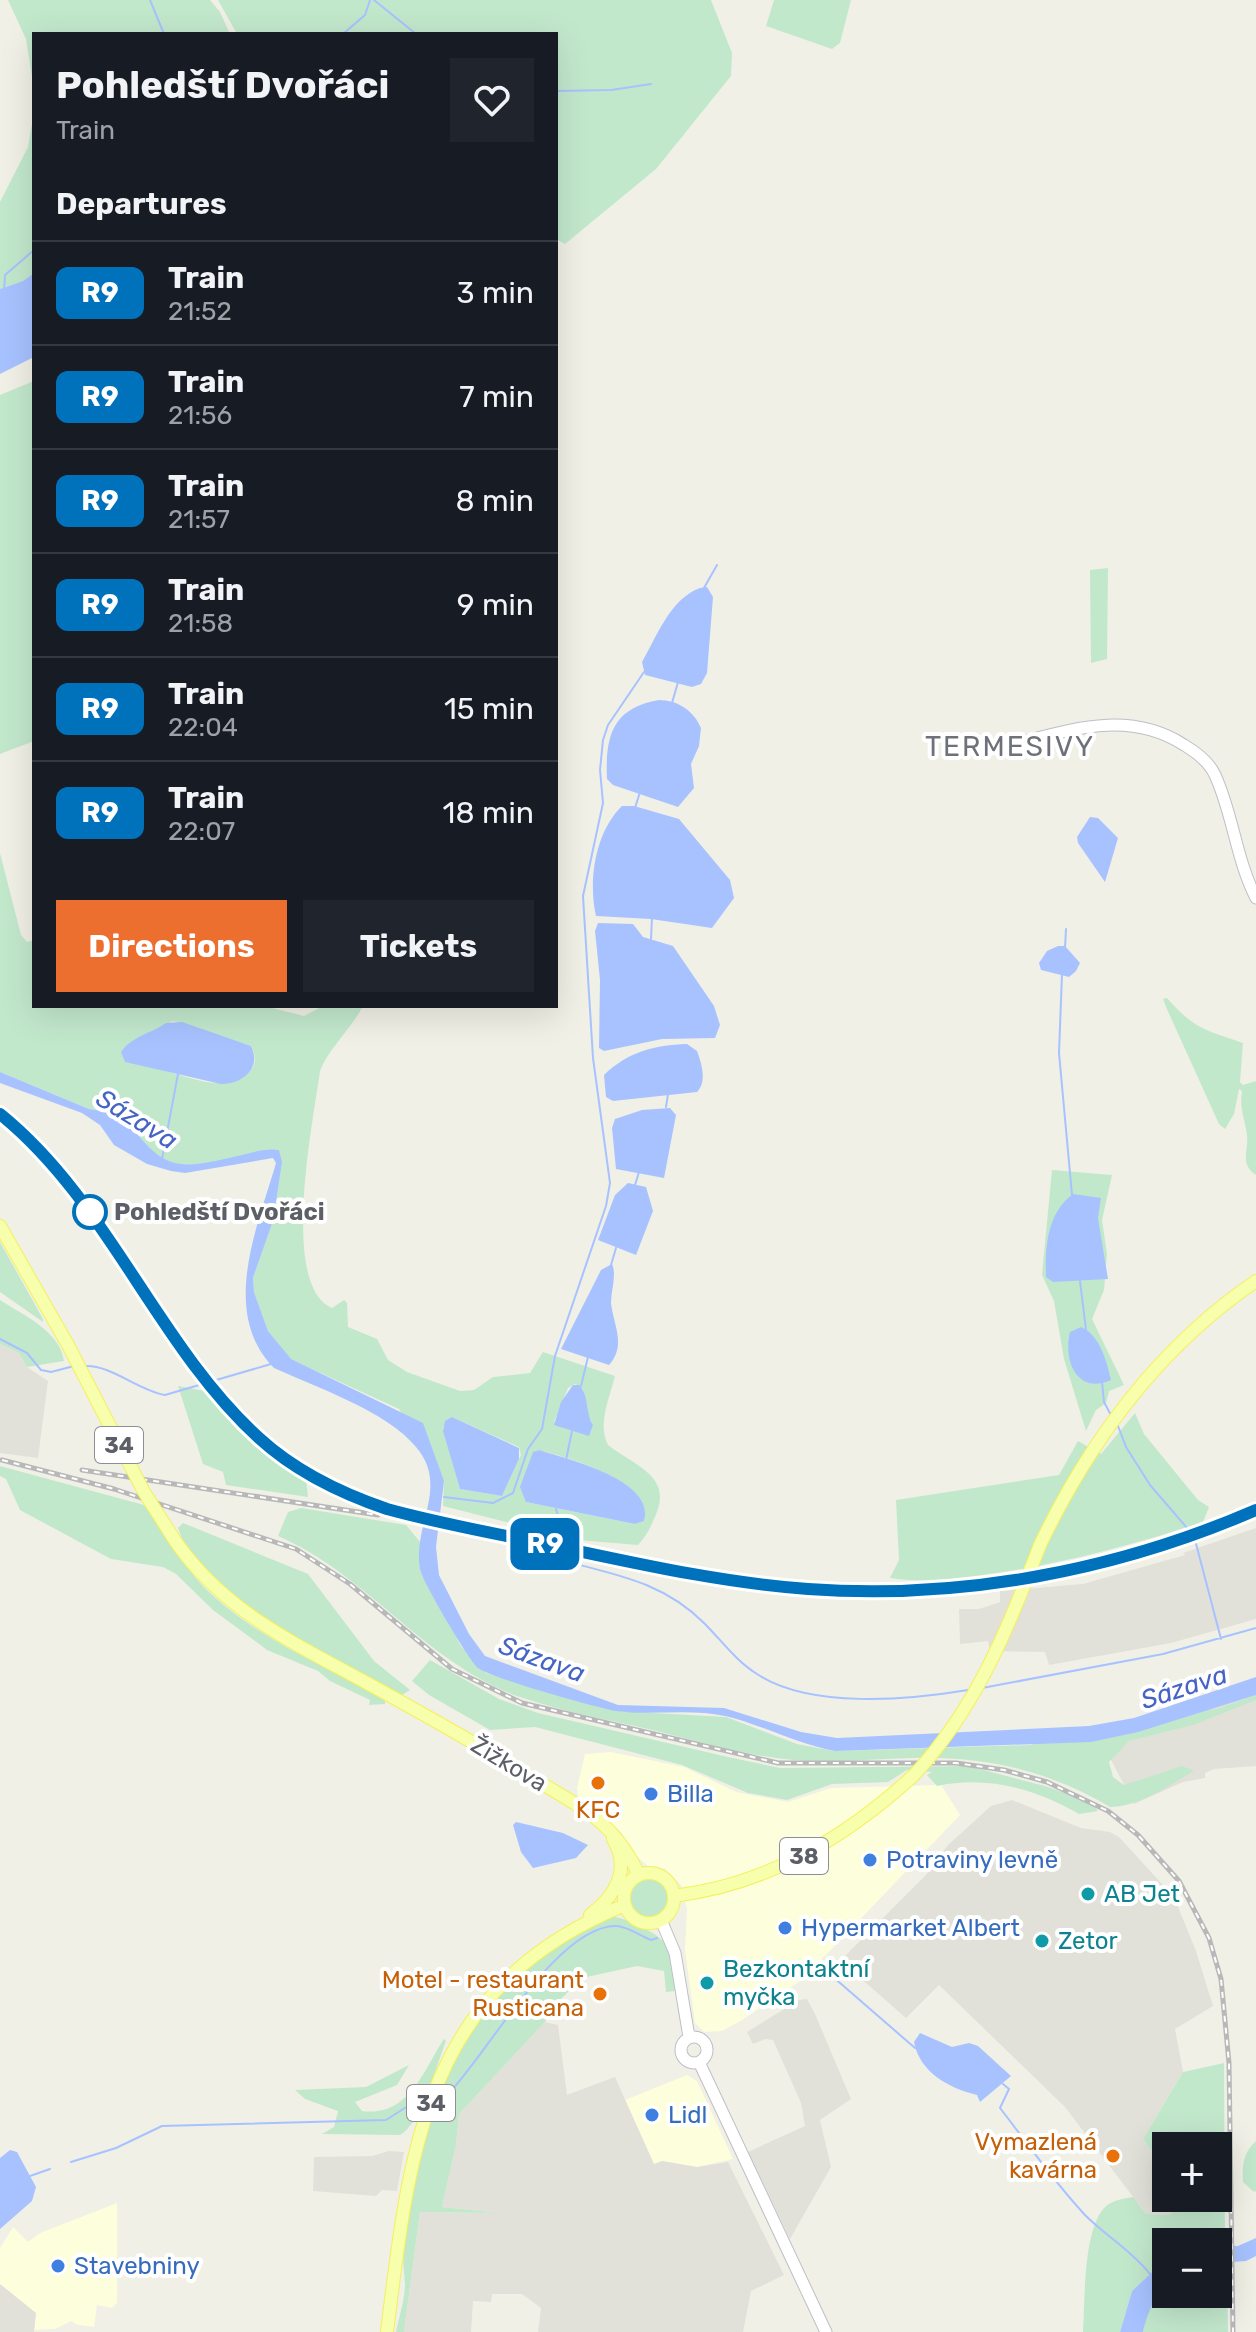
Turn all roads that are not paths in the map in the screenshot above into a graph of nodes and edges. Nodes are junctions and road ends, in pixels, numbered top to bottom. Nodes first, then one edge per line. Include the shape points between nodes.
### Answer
1 (1006, 746) dead end
2 (1256, 898) edge
3 (0, 1226) edge
4 (1256, 1281) edge
5 (600, 1820) junction
6 (639, 1875) junction
7 (674, 1896) junction
8 (625, 1905) junction
9 (661, 1920) junction
10 (574, 1927) junction
11 (689, 2037) junction
12 (699, 2062) junction
13 (387, 2332) edge
14 (826, 2332) edge

1 - 2 main road via 1119,723 1171,736 1215,773 1244,875
3 - 5 main road, Žižkova / 34, bridge via 144,1492 208,1581 250,1618 466,1737
4 - 7 main road, 38, bridge via 1172,1352 1107,1425 1064,1495 975,1697 914,1775 846,1832 786,1865 729,1886
5 - 6 main road, Žižkova via 622,1842
5 - 10 main road, 34 via 619,1853 619,1883 606,1903
6 - 7 main road via 663,1876
6 - 8 main road via 626,1890
7 - 9 main road via 671,1910
8 - 9 main road via 638,1920
8 - 10 main road, 34
9 - 11 main road via 675,1953
10 - 13 main road, 34 via 530,1956 497,1987 461,2034 443,2071 406,2202
11 - 12 main road via 706,2045
11 - 12 main road via 681,2053 688,2062
12 - 14 main road

